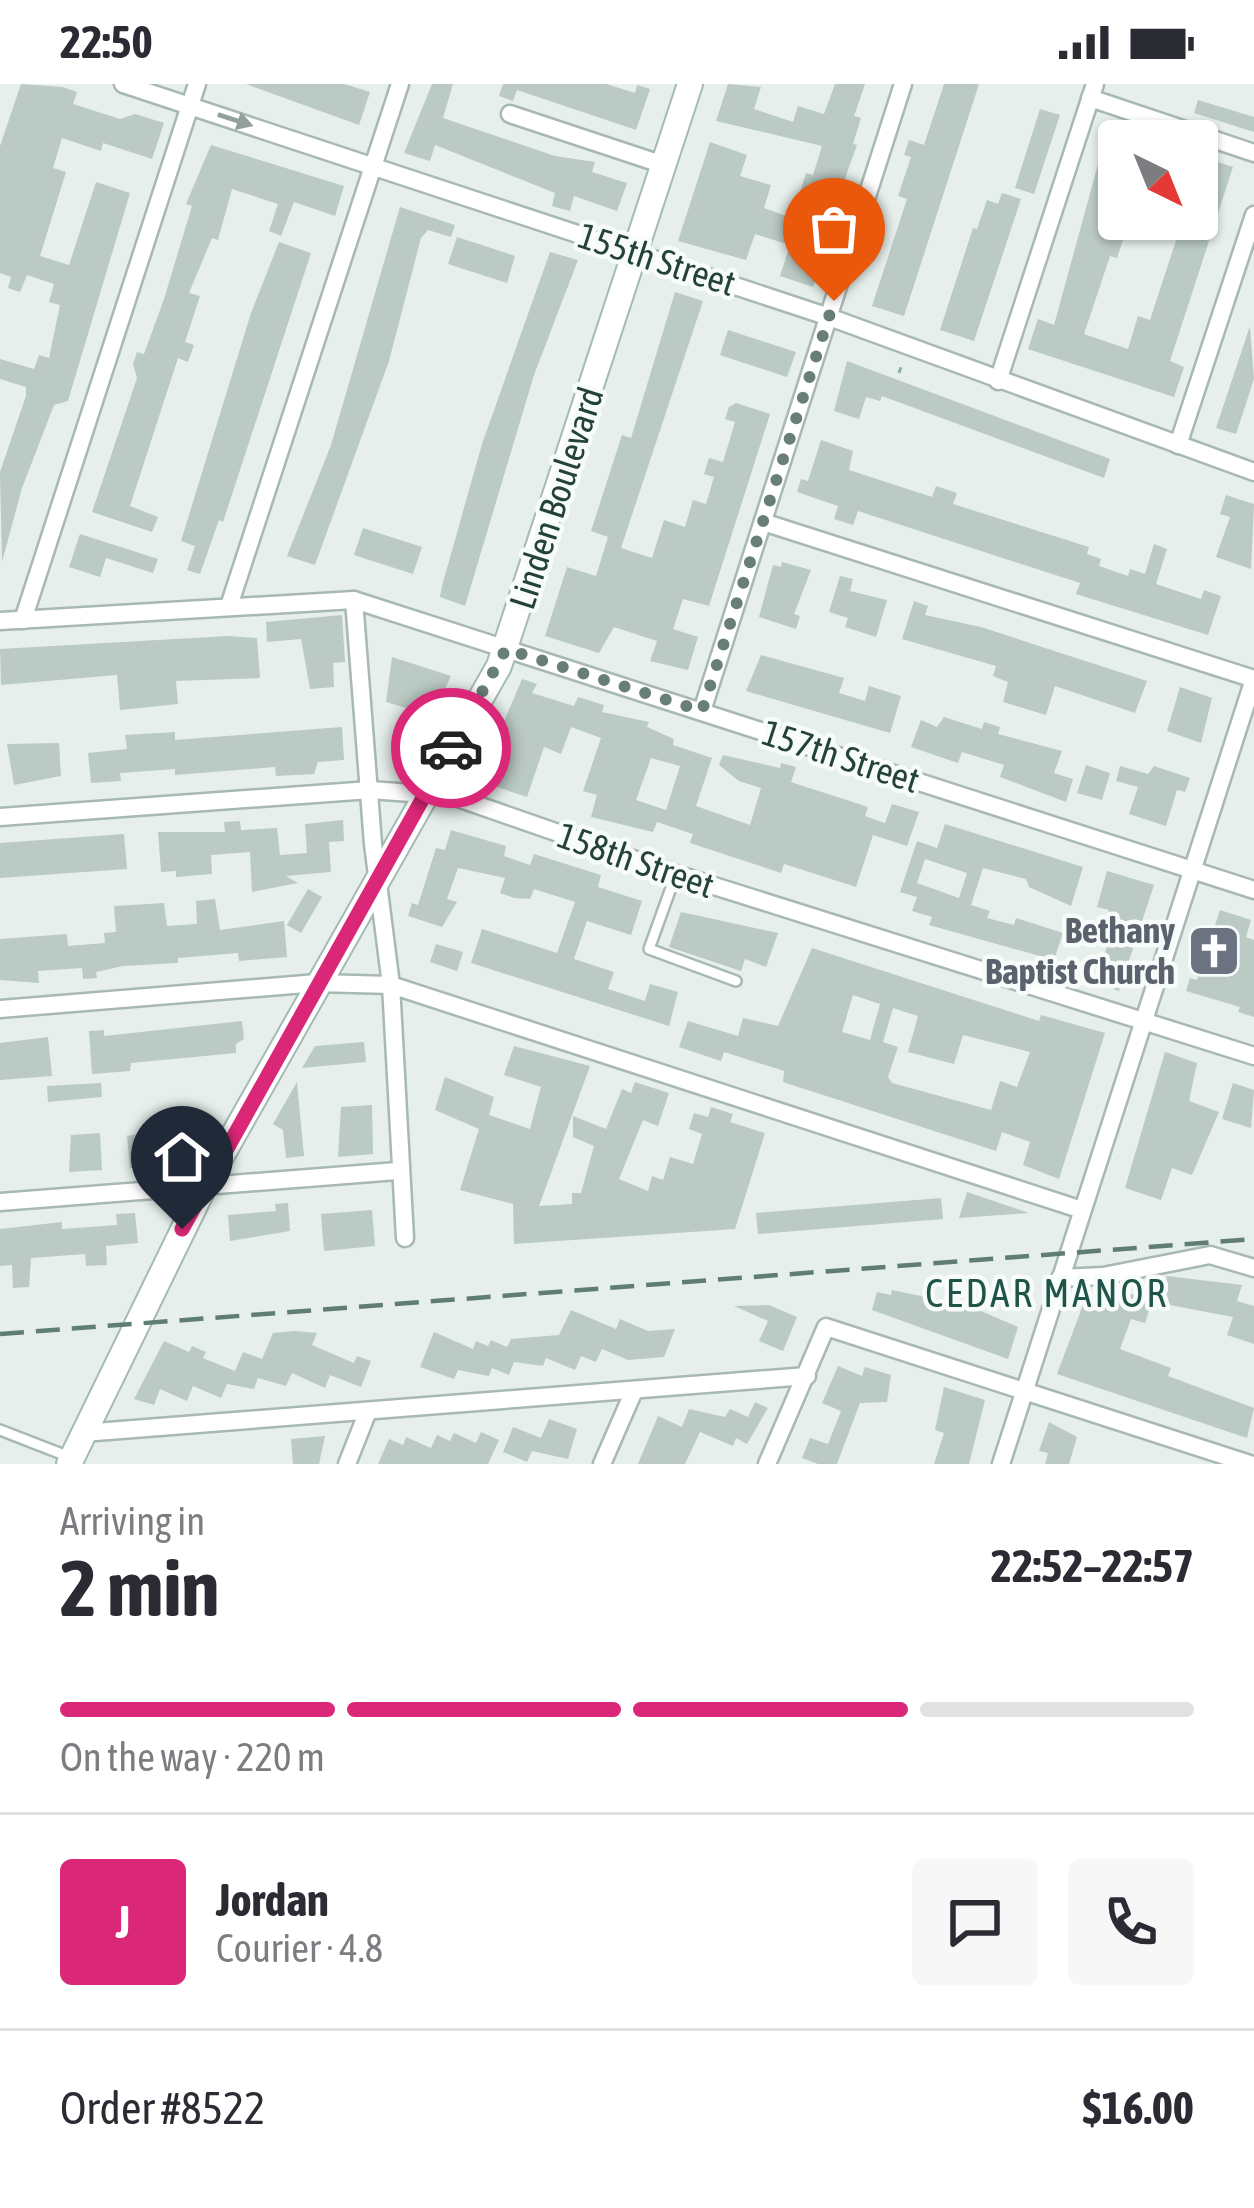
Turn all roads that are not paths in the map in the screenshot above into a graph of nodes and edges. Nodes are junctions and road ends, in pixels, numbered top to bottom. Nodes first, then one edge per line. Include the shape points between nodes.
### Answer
1 (123, 84) edge
2 (197, 84) edge
3 (400, 84) edge
4 (690, 84) edge
5 (903, 84) edge
6 (1093, 91) edge
7 (190, 106) junction
8 (510, 114) dead end
9 (1254, 153) edge
10 (373, 165) junction
11 (664, 165) junction
12 (1254, 215) edge
13 (636, 251) junction
14 (829, 316) junction
15 (998, 381) junction
16 (1178, 445) junction
17 (1254, 472) edge
18 (763, 522) junction
19 (354, 600) junction
20 (230, 603) junction
21 (22, 620) junction
22 (0, 621) edge
23 (506, 649) junction
24 (1254, 679) edge
25 (702, 711) junction
26 (370, 790) junction
27 (424, 794) junction
28 (0, 817) edge
29 (1192, 870) junction
30 (676, 874) junction
31 (377, 878) junction
32 (1254, 890) edge
33 (736, 981) dead end
34 (317, 983) junction
35 (391, 985) junction
36 (0, 1009) edge
37 (1143, 1022) junction
38 (1254, 1056) edge
39 (398, 1171) junction
40 (204, 1187) junction
41 (0, 1202) edge
42 (1082, 1210) junction
43 (405, 1238) dead end
44 (1254, 1268) edge
45 (1060, 1278) junction
46 (807, 1376) junction
47 (1024, 1390) junction
48 (633, 1393) junction
49 (368, 1411) junction
50 (0, 1430) edge
51 (83, 1432) junction
52 (71, 1461) edge
53 (347, 1464) edge
54 (602, 1464) edge
55 (766, 1464) edge
56 (1000, 1464) edge
57 (1250, 1464) edge

1 - 7 street, 155th Street
2 - 7 street
3 - 10 street
4 - 11 main road, Linden Boulevard
5 - 14 street
6 - 9 street
6 - 15 street
7 -> 10 street, 155th Street
7 - 21 street
8 - 11 street
10 - 13 street, 155th Street
10 - 20 street
11 - 13 main road, Linden Boulevard
12 - 16 street
13 - 14 street, 155th Street
13 - 23 main road, Linden Boulevard
14 - 15 street, 155th Street
14 - 18 street
15 - 16 street, 155th Street
16 - 17 street, 155th Street
18 - 24 street
18 - 25 street
19 - 20 street, 157th Street
19 - 23 street, 157th Street
19 - 26 street
20 - 21 street, 157th Street
21 - 22 street, 157th Street
23 - 25 street, 157th Street
23 - 27 main road, Linden Boulevard
24 - 29 street
25 - 29 street, 157th Street
26 - 27 street, 158th Street
26 - 28 street, 158th Street
26 - 31 street
27 - 30 street, 158th Street via 452,796
27 - 31 main road, Linden Boulevard
29 - 32 street, 157th Street
29 - 37 street
30 - 33 lane via 649,949
30 - 37 street, 158th Street
31 - 34 main road, Linden Boulevard
31 - 35 street
34 - 35 street
34 - 36 street
34 - 40 main road, Linden Boulevard
35 - 39 street
35 - 42 street
37 - 38 street, 158th Street
37 - 42 street
39 - 40 street
39 - 43 street
40 - 41 street
40 - 51 main road, Linden Boulevard
42 - 45 street
44 - 45 street via 1210,1255
45 - 47 street
46 - 47 street via 826,1327
46 - 48 street
46 - 55 street
47 - 56 street
47 - 57 street
48 - 49 street
48 - 54 street
49 - 51 street
49 - 53 street
50 - 52 lane
51 - 52 main road, Linden Boulevard

